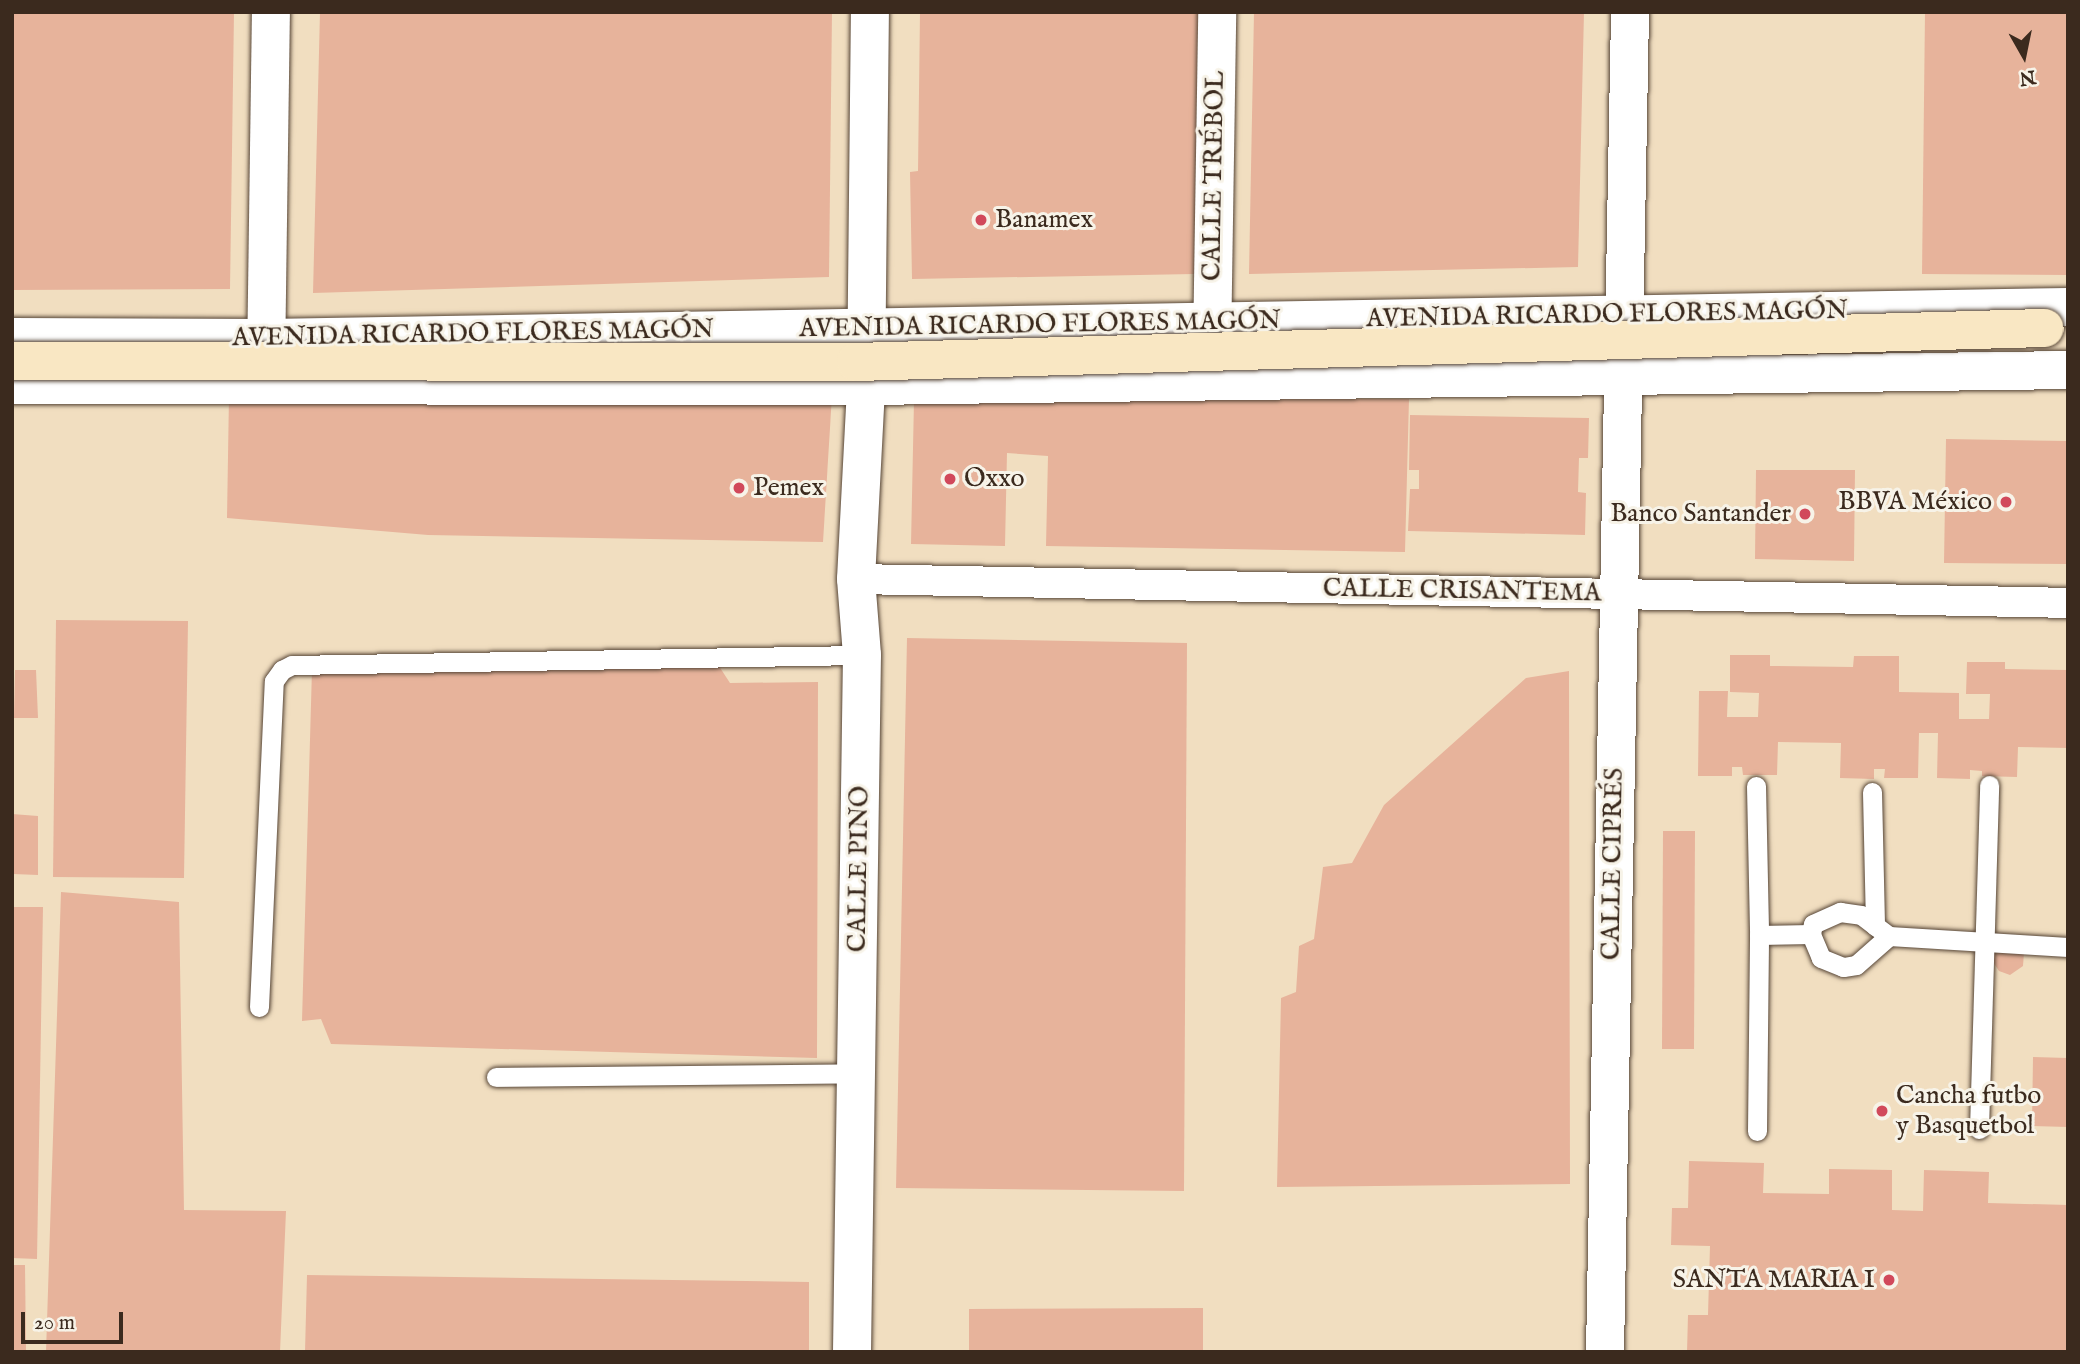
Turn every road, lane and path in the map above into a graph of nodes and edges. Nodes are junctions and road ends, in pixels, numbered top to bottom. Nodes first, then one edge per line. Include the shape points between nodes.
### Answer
1 (271, 12) edge
2 (870, 12) edge
3 (1217, 12) edge
4 (1630, 12) edge
5 (1624, 314) junction
6 (2056, 317) edge
7 (1212, 322) junction
8 (864, 327) junction
9 (12, 337) edge
10 (267, 338) junction
11 (12, 361) edge
12 (2068, 370) edge
13 (1623, 376) junction
14 (1212, 381) junction
15 (12, 385) edge
16 (265, 386) junction
17 (866, 386) junction
18 (856, 579) junction
19 (1618, 594) junction
20 (2068, 603) edge
21 (862, 655) junction
22 (1989, 785) dead end
23 (1756, 786) dead end
24 (1872, 792) dead end
25 (1882, 931) junction
26 (1811, 934) junction
27 (1759, 935) junction
28 (1984, 939) junction
29 (2068, 947) edge
30 (258, 1007) dead end
31 (856, 1073) junction
32 (496, 1077) dead end
33 (1979, 1129) dead end
34 (1757, 1131) dead end
35 (852, 1352) edge
36 (1605, 1352) edge

1 - 10 street
2 - 8 street, CALLE PINO
3 - 7 street, CALLE TRÉBOL
4 - 5 street, CALLE CIPRÉS
5 - 6 street, AVENIDA RICARDO FLORES MAGÓN
5 - 7 street, AVENIDA RICARDO FLORES MAGÓN
5 - 13 street, CALLE CIPRÉS
6 - 11 main road, AVENIDA RICARDO FLORES MAGÓN, bridge via 856,362
7 - 8 street, AVENIDA RICARDO FLORES MAGÓN
7 - 14 street, CALLE TRÉBOL
8 - 10 street, AVENIDA RICARDO FLORES MAGÓN
8 - 17 street, CALLE PINO
9 - 10 street, AVENIDA RICARDO FLORES MAGÓN
10 - 16 street
12 - 13 street, AVENIDA RICARDO FLORES MAGÓN
13 - 14 street, AVENIDA RICARDO FLORES MAGÓN
13 - 19 street, CALLE CIPRÉS
14 - 17 street, AVENIDA RICARDO FLORES MAGÓN
15 - 16 street, AVENIDA RICARDO FLORES MAGÓN
16 - 17 street, AVENIDA RICARDO FLORES MAGÓN
17 - 18 street, CALLE PINO
18 - 19 street, CALLE CRISANTEMA
18 - 21 street, CALLE PINO
19 - 20 street, CALLE CRISANTEMA
19 - 36 street, CALLE CIPRÉS
21 - 30 lane via 292,665 282,670 274,681
21 - 31 street, CALLE PINO
22 - 28 lane
23 - 27 lane
24 - 25 lane
25 - 26 lane via 1861,915 1840,912 1813,924
25 - 26 lane via 1866,958 1843,967 1821,958
25 - 28 lane
26 - 27 lane
27 - 34 lane
28 - 29 lane
28 - 33 lane
31 - 32 lane
31 - 35 street, CALLE PINO

